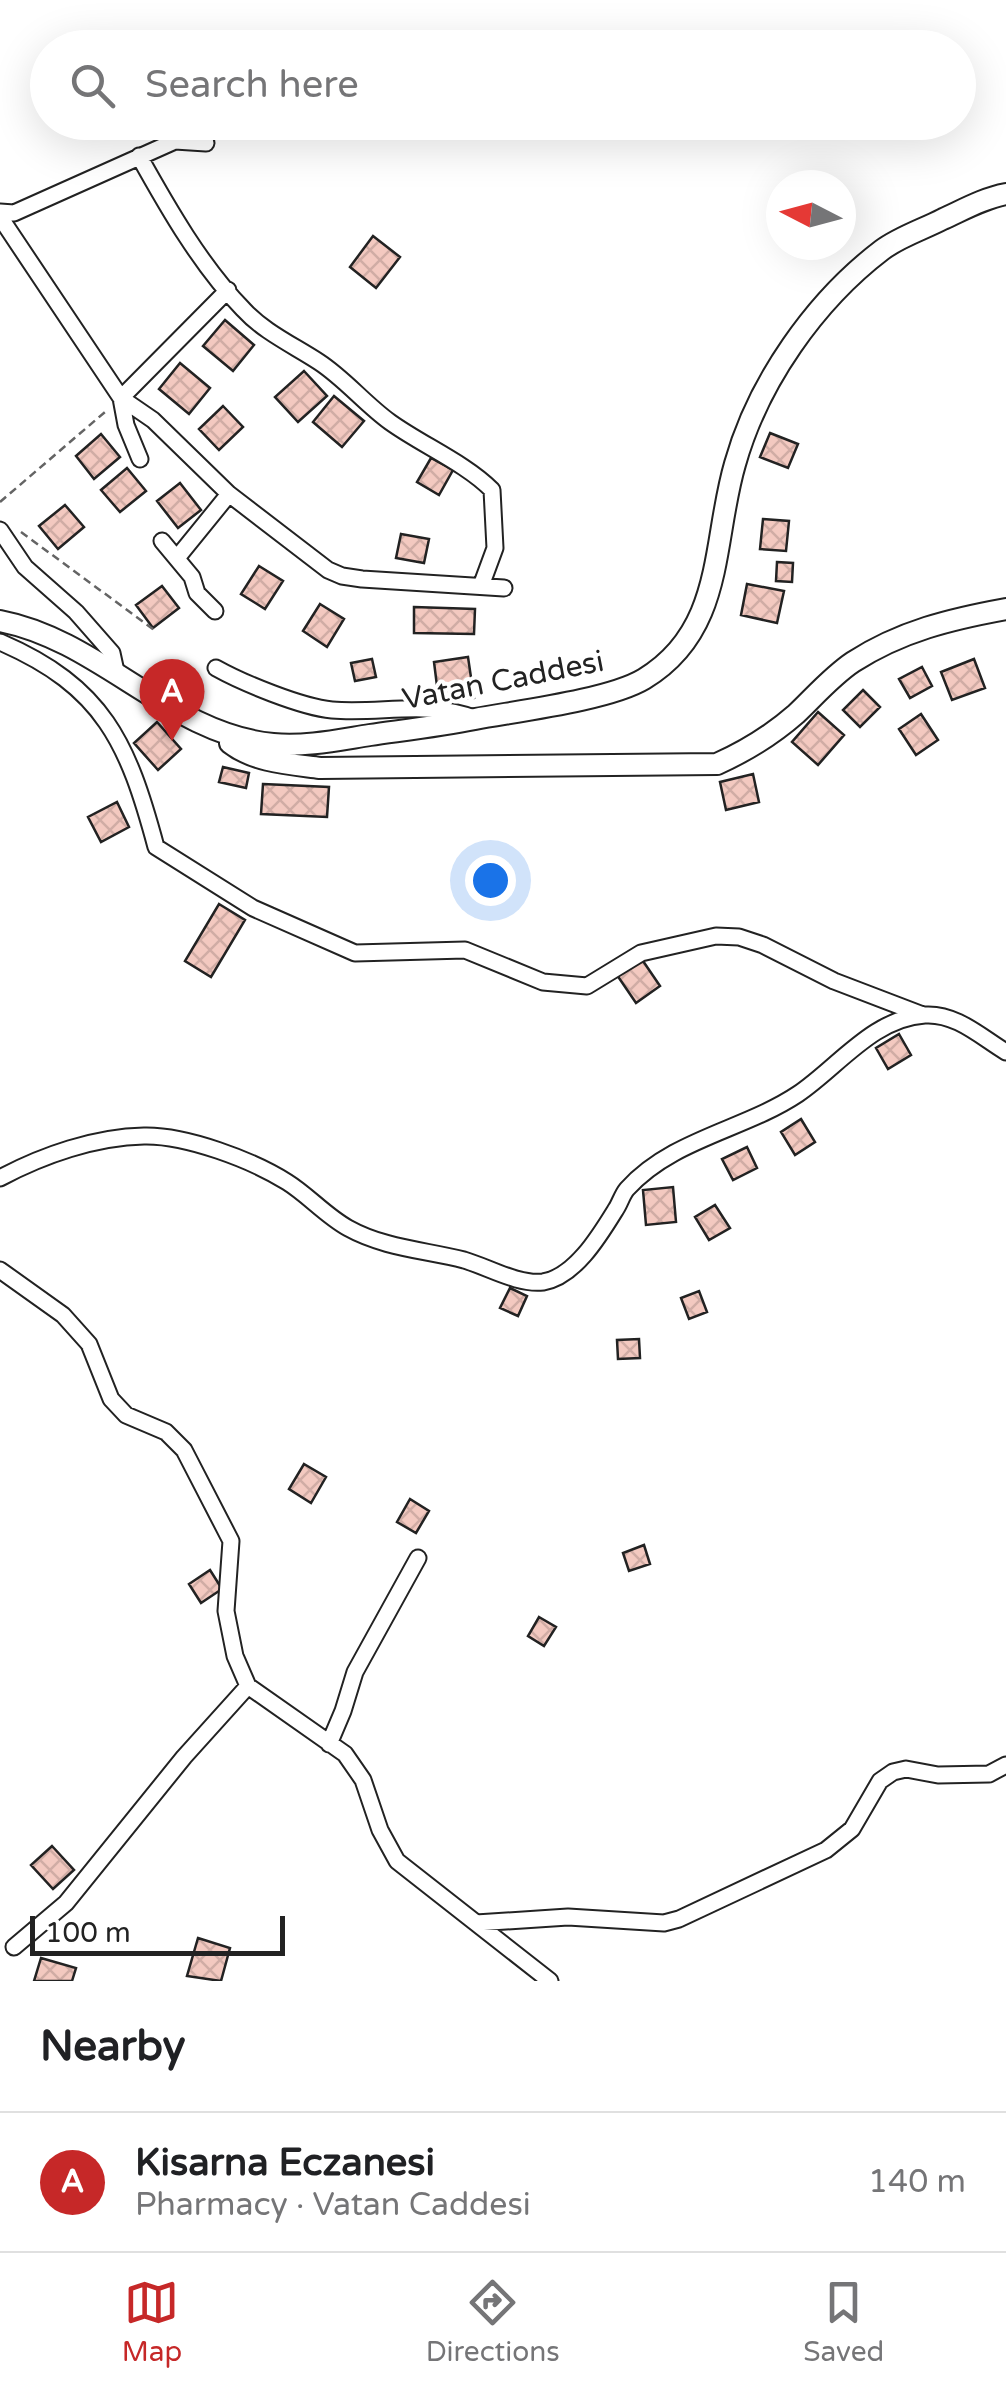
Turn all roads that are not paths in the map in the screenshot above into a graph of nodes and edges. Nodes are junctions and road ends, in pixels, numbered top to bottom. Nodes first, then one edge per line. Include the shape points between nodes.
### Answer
1 (206, 143) dead end
2 (138, 156) junction
3 (1006, 194) edge
4 (0, 215) edge
5 (228, 290) junction
6 (121, 398) junction
7 (140, 459) dead end
8 (229, 494) junction
9 (4, 526) edge
10 (162, 541) dead end
11 (177, 558) junction
12 (481, 586) junction
13 (504, 588) dead end
14 (1006, 608) edge
15 (215, 612) dead end
16 (0, 622) edge
17 (0, 642) edge
18 (216, 668) dead end
19 (118, 676) junction
20 (477, 719) junction
21 (209, 726) junction
22 (924, 1015) junction
23 (1006, 1052) edge
24 (0, 1178) edge
25 (0, 1270) edge
26 (418, 1558) dead end
27 (248, 1686) junction
28 (329, 1744) junction
29 (1006, 1765) edge
30 (476, 1923) junction
31 (14, 1947) dead end
32 (550, 1981) edge

1 - 2 street via 175,141
2 - 4 street
2 - 5 street
3 - 20 street, Vatan Caddesi via 884,248 805,323 772,377 735,464 706,605 679,647 643,680 616,690
4 - 6 street
5 - 6 street
5 - 12 street via 273,334 492,490 494,548
6 - 7 street
6 - 8 street via 154,420
8 - 11 street
8 - 12 street via 342,576
9 - 19 street via 25,568 112,653
10 - 11 street
11 - 15 street
12 - 13 street
14 - 21 street via 891,640 850,664 791,718 718,764 320,768 240,752
16 - 19 street, Vatan Caddesi via 47,634
17 - 22 street via 37,658 102,714 130,761 156,847 253,908 355,953 465,950 543,982 588,986 641,953 716,936 739,938
18 - 20 street via 329,710 452,709
19 - 21 street, Vatan Caddesi
20 - 21 street, Vatan Caddesi via 298,746 232,737
22 - 23 street via 964,1024
22 - 24 street via 878,1030 797,1094 674,1152 625,1191 569,1270 546,1282 522,1282 462,1260 386,1246 345,1226 288,1182 202,1146 128,1138 52,1153
25 - 27 street via 64,1315 89,1344 110,1399 126,1415 166,1432 184,1450 231,1541 226,1610
26 - 28 street via 354,1672
27 - 28 street
27 - 31 street via 66,1903
28 - 30 street via 363,1780 396,1860
29 - 30 street via 989,1774 893,1772 880,1781 852,1829 826,1850 679,1919
30 - 32 street

